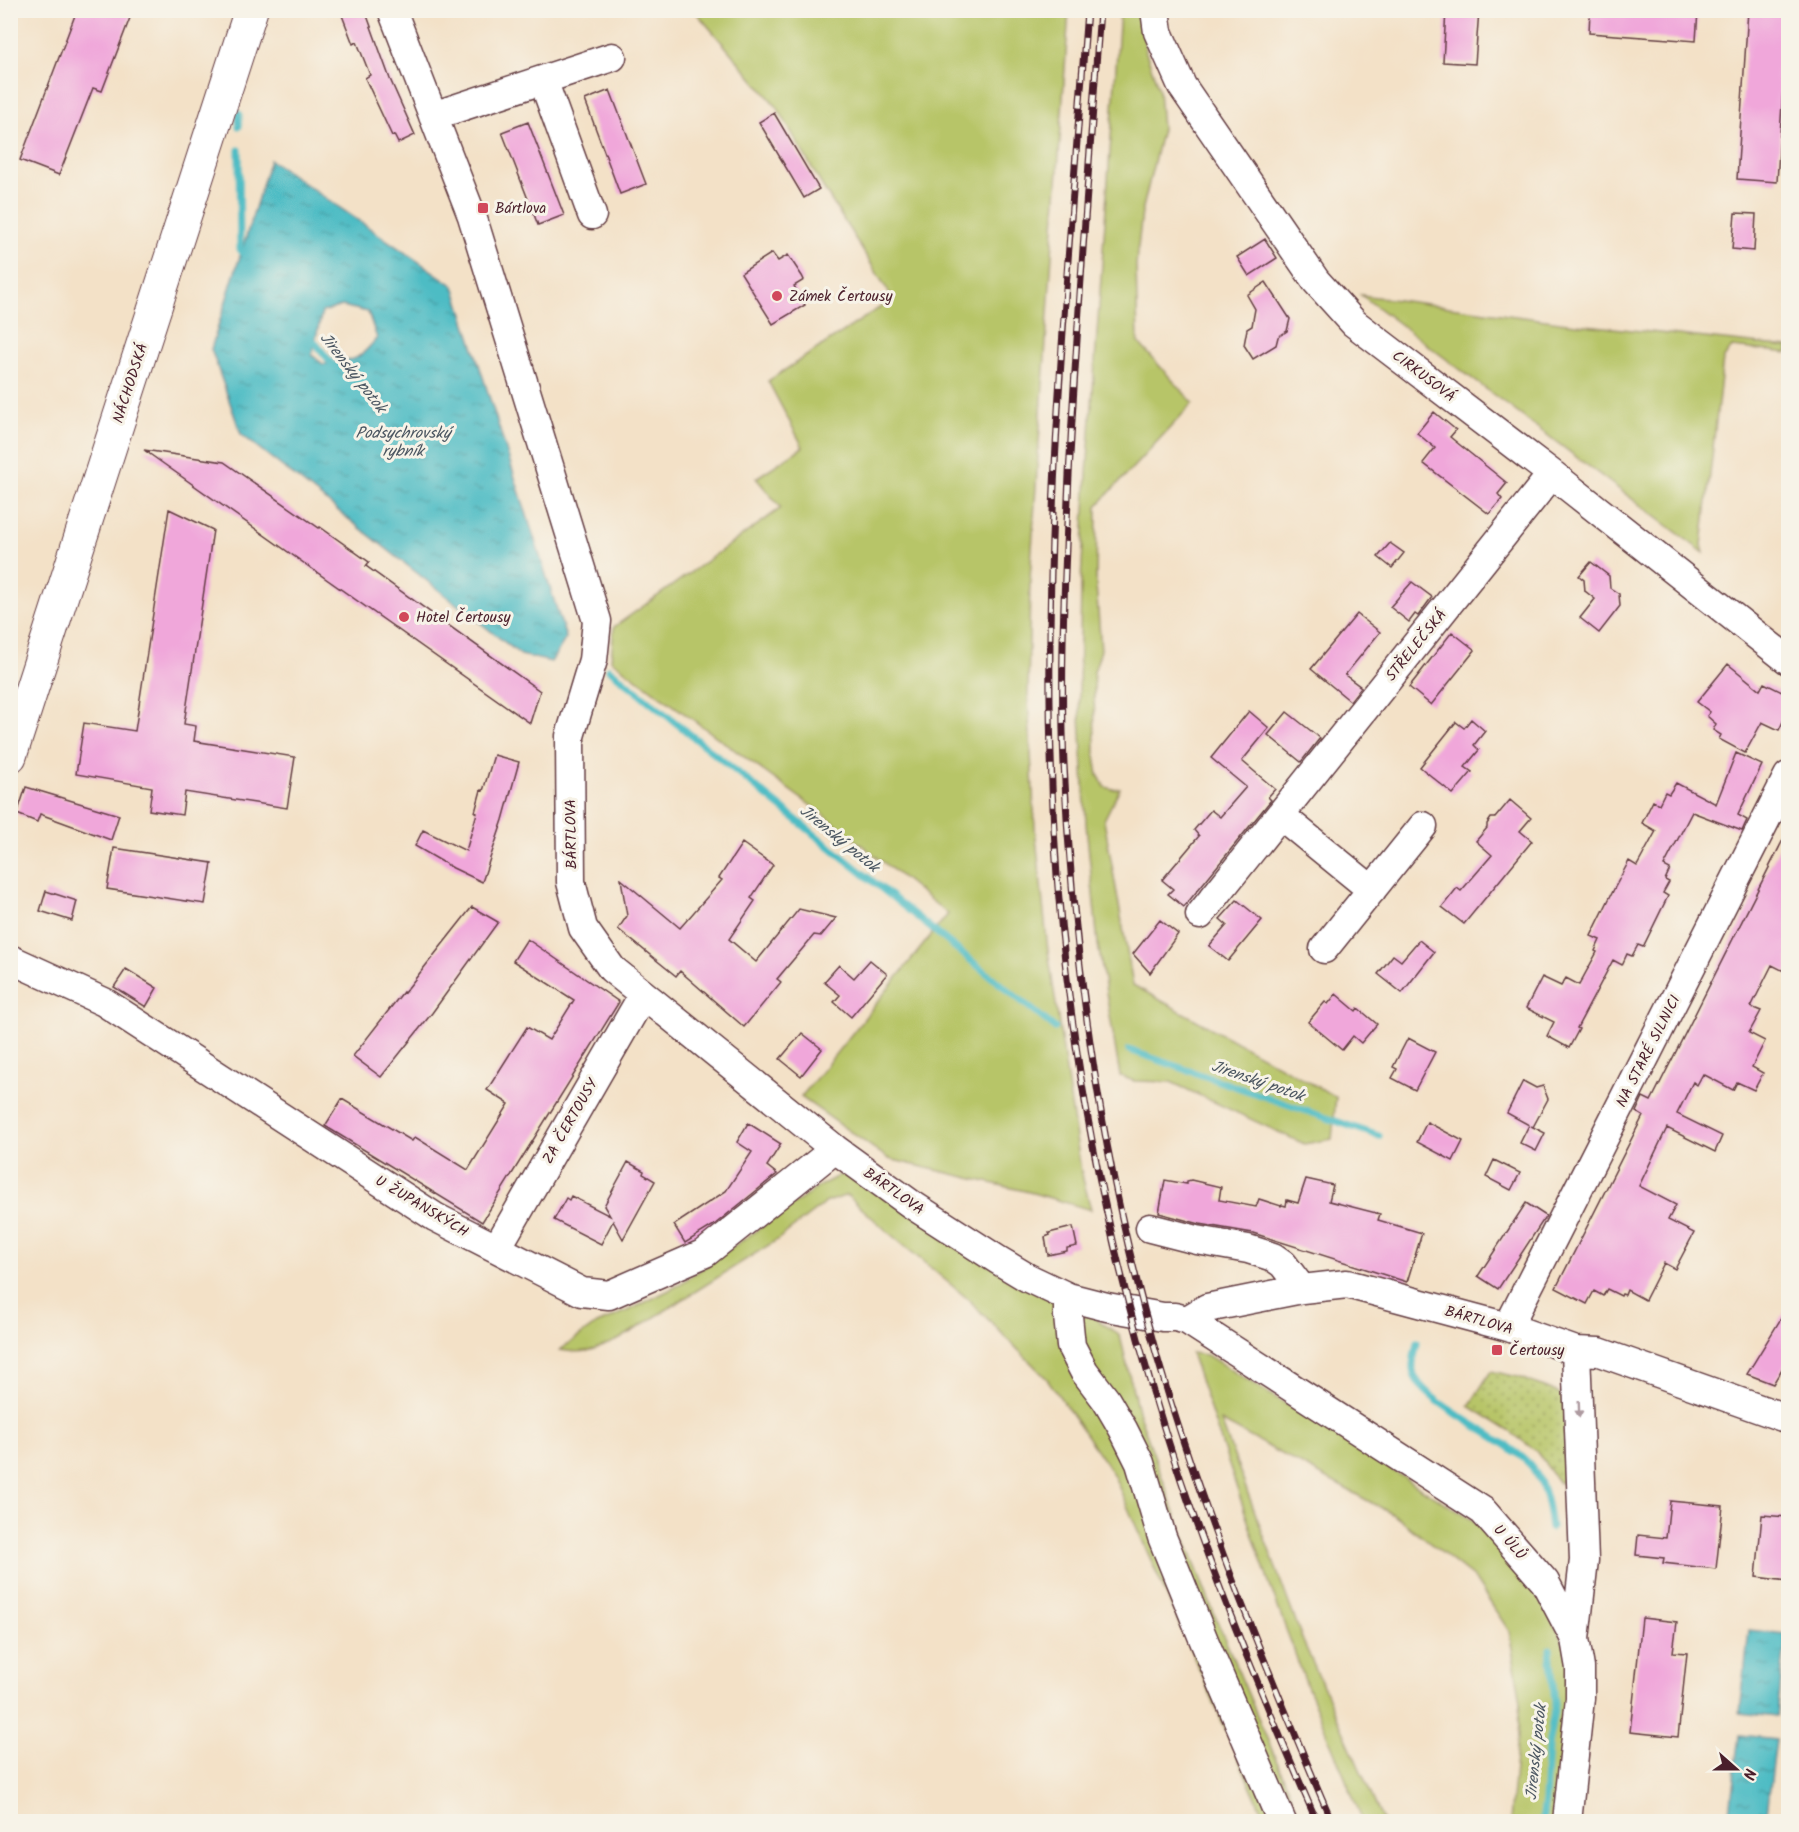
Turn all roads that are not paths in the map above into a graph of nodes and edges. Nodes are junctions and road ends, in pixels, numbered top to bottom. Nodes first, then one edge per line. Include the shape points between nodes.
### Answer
1 (251, 10) edge
2 (392, 10) edge
3 (1155, 10) edge
4 (612, 57) dead end
5 (543, 80) junction
6 (433, 116) junction
7 (592, 215) dead end
8 (1552, 474) junction
9 (1788, 660) edge
10 (13, 742) edge
11 (1788, 776) edge
12 (1280, 815) junction
13 (1423, 826) dead end
14 (1372, 890) junction
15 (1200, 915) dead end
16 (1324, 949) dead end
17 (10, 959) edge
18 (643, 994) junction
19 (835, 1149) junction
20 (1150, 1228) dead end
21 (497, 1248) junction
22 (1302, 1289) junction
23 (1068, 1297) junction
24 (1181, 1319) junction
25 (1508, 1327) junction
26 (1576, 1351) junction
27 (1788, 1419) edge
28 (1575, 1638) junction
29 (1282, 1821) edge
30 (1568, 1821) edge

1 - 10 main road, NÁCHODSKÁ
2 - 6 street, BÁRTLOVA
3 - 8 street, CIRKUSOVÁ via 1158,32 1182,86 1316,281 1354,322
4 - 5 street
5 - 6 street
5 - 7 street
6 - 18 street, BÁRTLOVA via 472,216 597,621 593,660 570,736 572,882 584,928 612,969
8 - 9 street, CIRKUSOVÁ
8 - 12 street, STŘELEČSKÁ
11 - 25 street, NA STARÉ SILNICI
12 - 14 street
12 - 15 street, STŘELEČSKÁ
13 - 14 street
14 - 16 street
17 - 21 street, U ŽUPANSKÝCH via 104,1002 435,1217
18 - 19 street, BÁRTLOVA
18 - 21 street, ZA ČERTOUSY
19 - 21 street, U ŽUPANSKÝCH via 705,1253 609,1295 582,1292
19 - 23 street, BÁRTLOVA via 911,1204 1028,1278
20 - 22 street via 1273,1257
22 - 24 street, BÁRTLOVA via 1207,1308
22 - 25 street, BÁRTLOVA via 1347,1284
23 - 24 street, BÁRTLOVA
23 - 29 street via 1071,1346 1140,1463 1162,1537
24 - 28 street, U ÚLŮ via 1483,1511 1545,1582
25 - 26 street, BÁRTLOVA
26 - 27 street, BÁRTLOVA via 1599,1352
26 -> 28 street via 1584,1560
28 - 30 street via 1580,1698

